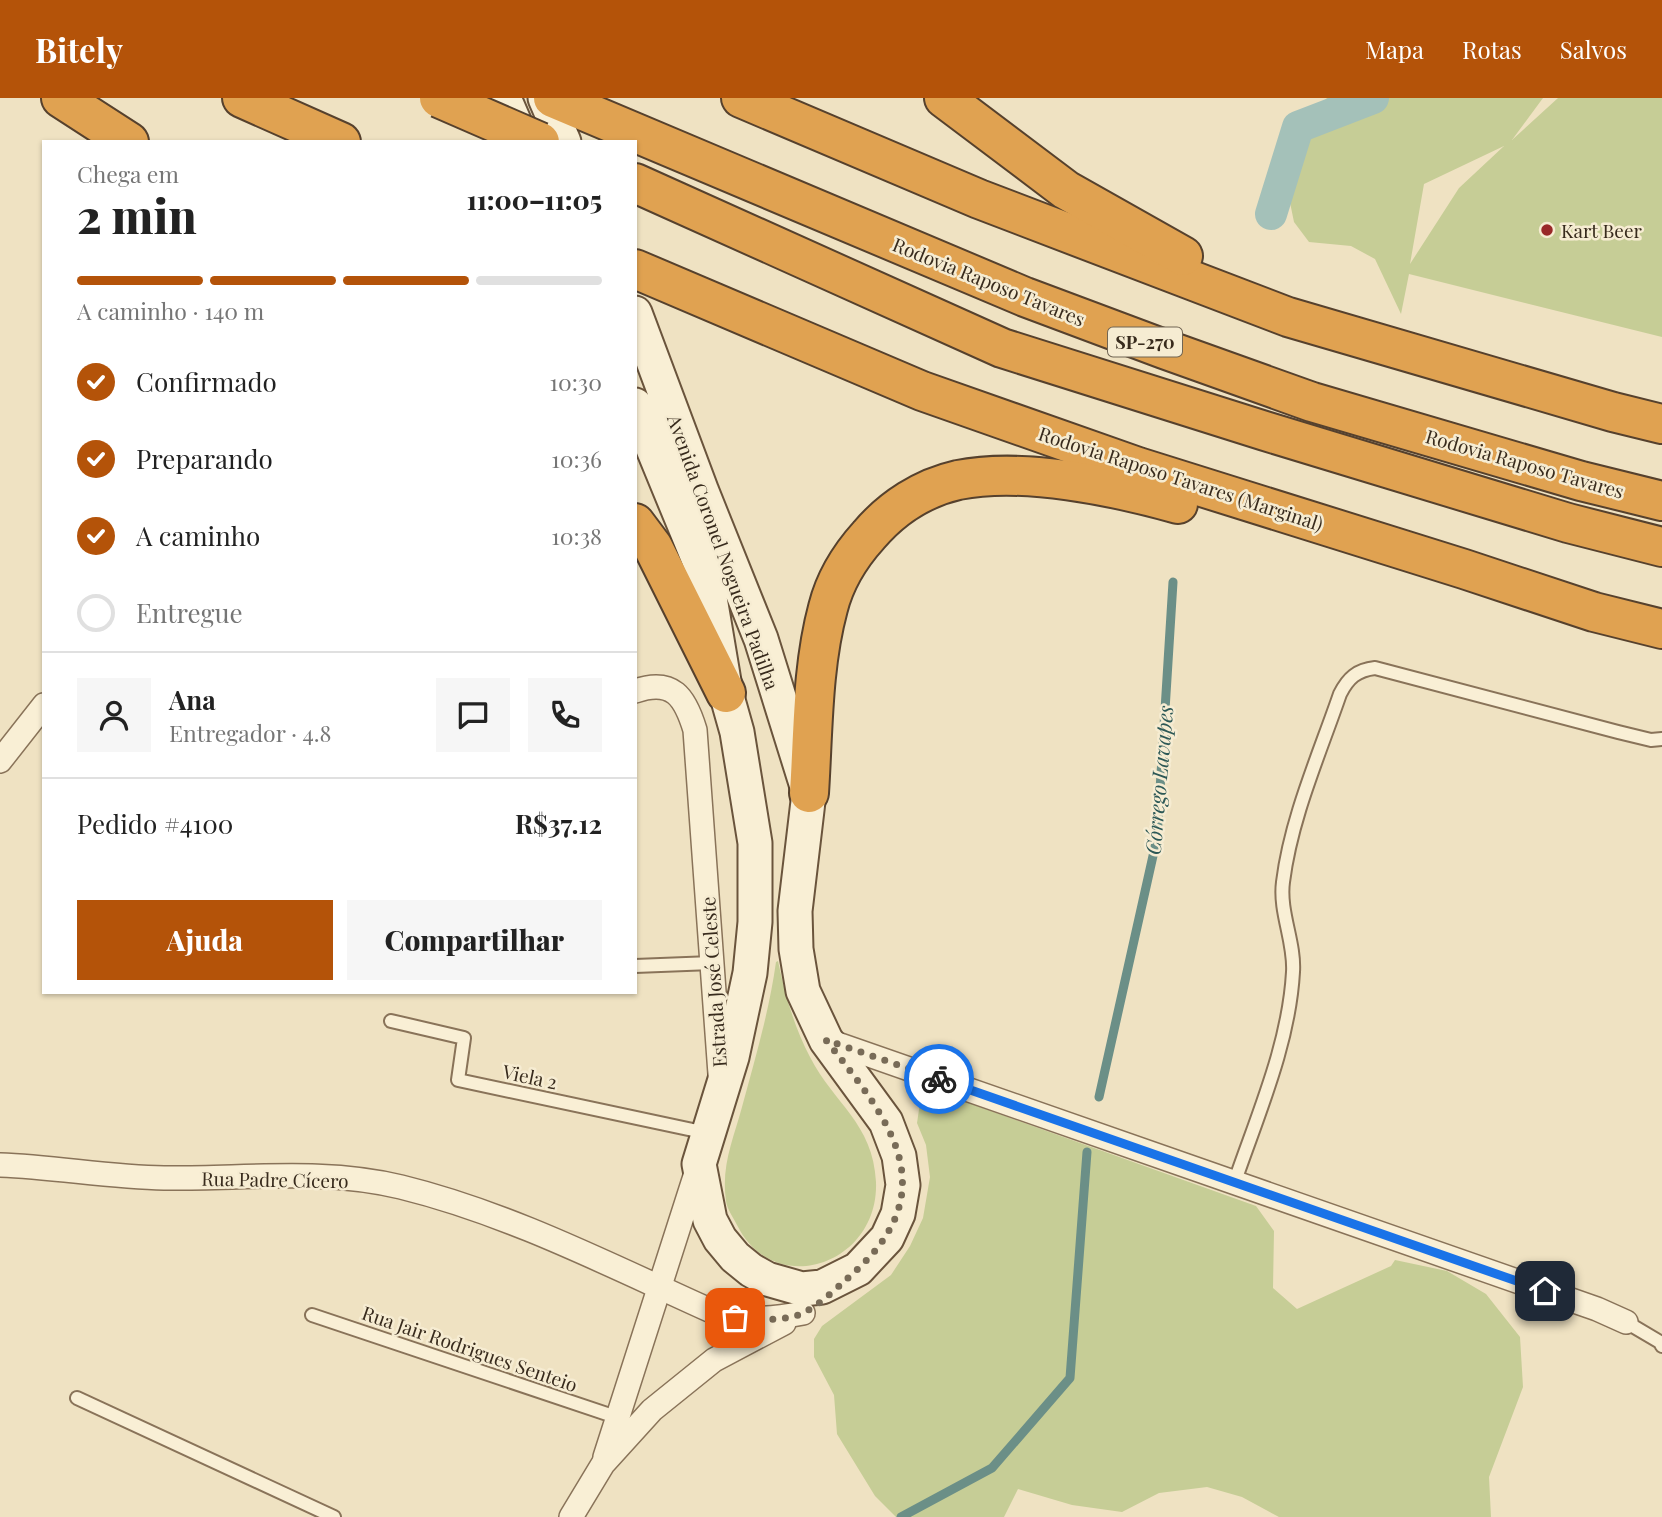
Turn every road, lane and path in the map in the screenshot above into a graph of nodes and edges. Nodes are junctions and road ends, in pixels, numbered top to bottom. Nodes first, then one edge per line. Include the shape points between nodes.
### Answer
1 (61, 98) edge
2 (242, 98) edge
3 (439, 98) edge
4 (504, 98) edge
5 (545, 98) edge
6 (553, 98) edge
7 (741, 98) edge
8 (944, 98) edge
9 (126, 140) edge
10 (336, 140) edge
11 (522, 140) edge
12 (535, 140) edge
13 (563, 140) edge
14 (649, 189) edge
15 (637, 270) edge
16 (1288, 317) junction
17 (637, 318) edge
18 (637, 410) edge
19 (1662, 424) edge
20 (1662, 501) edge
21 (637, 526) edge
22 (1662, 547) edge
23 (1594, 612) junction
24 (1662, 629) edge
25 (637, 690) edge
26 (726, 693) junction
27 (42, 708) edge
28 (1662, 739) edge
29 (0, 761) edge
30 (808, 793) junction
31 (712, 963) junction
32 (637, 966) edge
33 (391, 1021) dead end
34 (826, 1040) junction
35 (721, 1089) junction
36 (703, 1149) junction
37 (0, 1165) edge
38 (1235, 1181) junction
39 (858, 1269) junction
40 (658, 1287) junction
41 (803, 1314) junction
42 (312, 1315) dead end
43 (1626, 1322) joint
44 (1662, 1346) edge
45 (77, 1398) dead end
46 (616, 1417) junction
47 (603, 1464) junction
48 (334, 1517) edge
49 (571, 1517) edge

1 - 9 highway
2 - 10 highway
3 - 12 highway, bridge
4 - 11 main road
5 - 13 main road
6 - 20 highway, Rodovia Raposo Tavares / SP-270 via 1024,297 1226,371 1312,402
7 - 16 highway via 979,199
8 - 16 highway via 1066,190
14 - 22 highway, SP-270 via 1002,348 1542,515
15 - 23 highway, Rodovia Raposo Tavares (Marginal) via 922,391 1138,467
16 - 19 highway
17 - 30 main road, Avenida Coronel Nogueira Padilha via 761,639
18 - 26 main road, Avenida Coronel Nogueira Padilha via 707,580
21 - 26 highway via 653,547
23 - 24 highway, Rodovia Raposo Tavares (Marginal)
23 - 30 highway via 1150,496 1030,477 958,480 908,500 883,518 839,577 820,652
25 - 31 street, Estrada José Celeste via 659,685 672,690 683,699 695,730
26 - 35 main road, Estrada José Celeste via 755,843 755,909 750,973
27 - 29 street
28 - 38 lane via 1618,732 1375,668 1353,675 1340,694 1291,837 1282,885 1294,968 1290,998 1278,1054
30 - 34 main road via 795,911 796,949 803,991
31 - 32 lane
31 - 35 street, Estrada José Celeste
33 - 36 lane, Viela 2 via 464,1038 458,1080
34 - 38 street
34 - 39 main road via 886,1122 901,1166 898,1214 887,1238
35 - 36 main road
36 - 39 main road via 710,1220 720,1240 751,1270 802,1289 822,1287
36 - 40 street
37 - 40 street, Rua Padre Cícero via 161,1178 338,1177 401,1187 564,1244
38 - 43 street
39 - 41 street
40 - 41 street via 735,1318
40 - 46 street
41 - 47 street via 714,1360 683,1382
42 - 46 lane, Rua Jair Rodrigues Senteio
43 - 44 lane
45 - 48 lane
46 - 47 street
47 - 49 street

